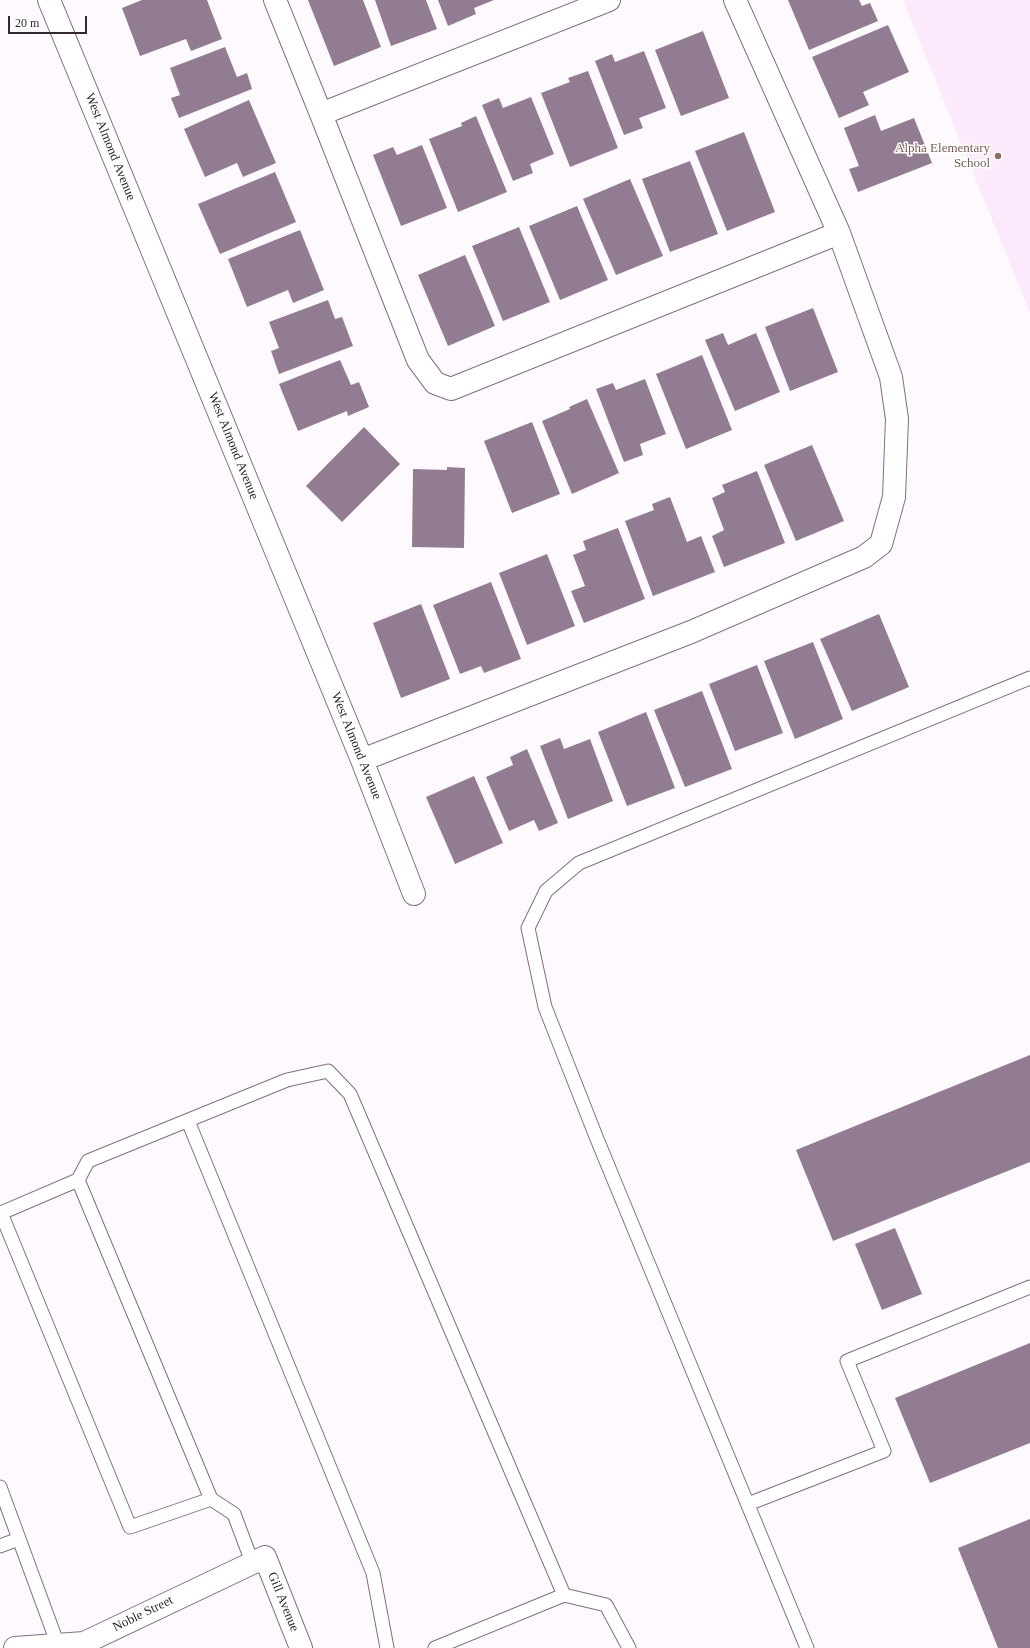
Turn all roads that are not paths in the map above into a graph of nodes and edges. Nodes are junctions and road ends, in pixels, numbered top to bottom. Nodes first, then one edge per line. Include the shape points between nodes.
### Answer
1 (49, 0) edge
2 (274, 0) edge
3 (609, 0) edge
4 (735, 0) edge
5 (321, 114) junction
6 (839, 233) junction
7 (1030, 678) edge
8 (362, 760) junction
9 (414, 894) dead end
10 (188, 1120) junction
11 (78, 1180) junction
12 (1030, 1287) edge
13 (0, 1487) edge
14 (211, 1498) junction
15 (748, 1504) junction
16 (19, 1539) junction
17 (0, 1546) edge
18 (258, 1559) junction
19 (564, 1595) junction
20 (58, 1645) junction
21 (15, 1648) edge
22 (301, 1648) edge
23 (387, 1648) edge
24 (435, 1648) edge
25 (628, 1648) edge
26 (807, 1648) edge

1 - 8 street, West Almond Avenue
2 - 5 street
3 - 5 street
4 - 6 street
5 - 6 street via 418,360 435,383 451,389
6 - 8 street via 891,377 897,419 894,497 881,544 864,557 691,632
7 - 15 lane via 579,863 546,891 528,928 545,1007
8 - 9 street, West Almond Avenue
10 - 11 lane via 88,1161
10 - 19 lane via 288,1080 328,1071 350,1094
10 - 23 lane via 373,1573
11 - 14 lane
11 - 14 lane via 0,1213 124,1513 130,1527
12 - 15 lane via 847,1361 884,1451
13 - 16 lane
14 - 18 lane via 234,1514
15 - 26 lane
16 - 17 lane
16 - 20 lane
18 - 20 street, Noble Street via 84,1643
18 - 22 street, Gill Avenue
19 - 24 lane
19 - 25 lane via 606,1606
20 - 21 street, Noble Street

